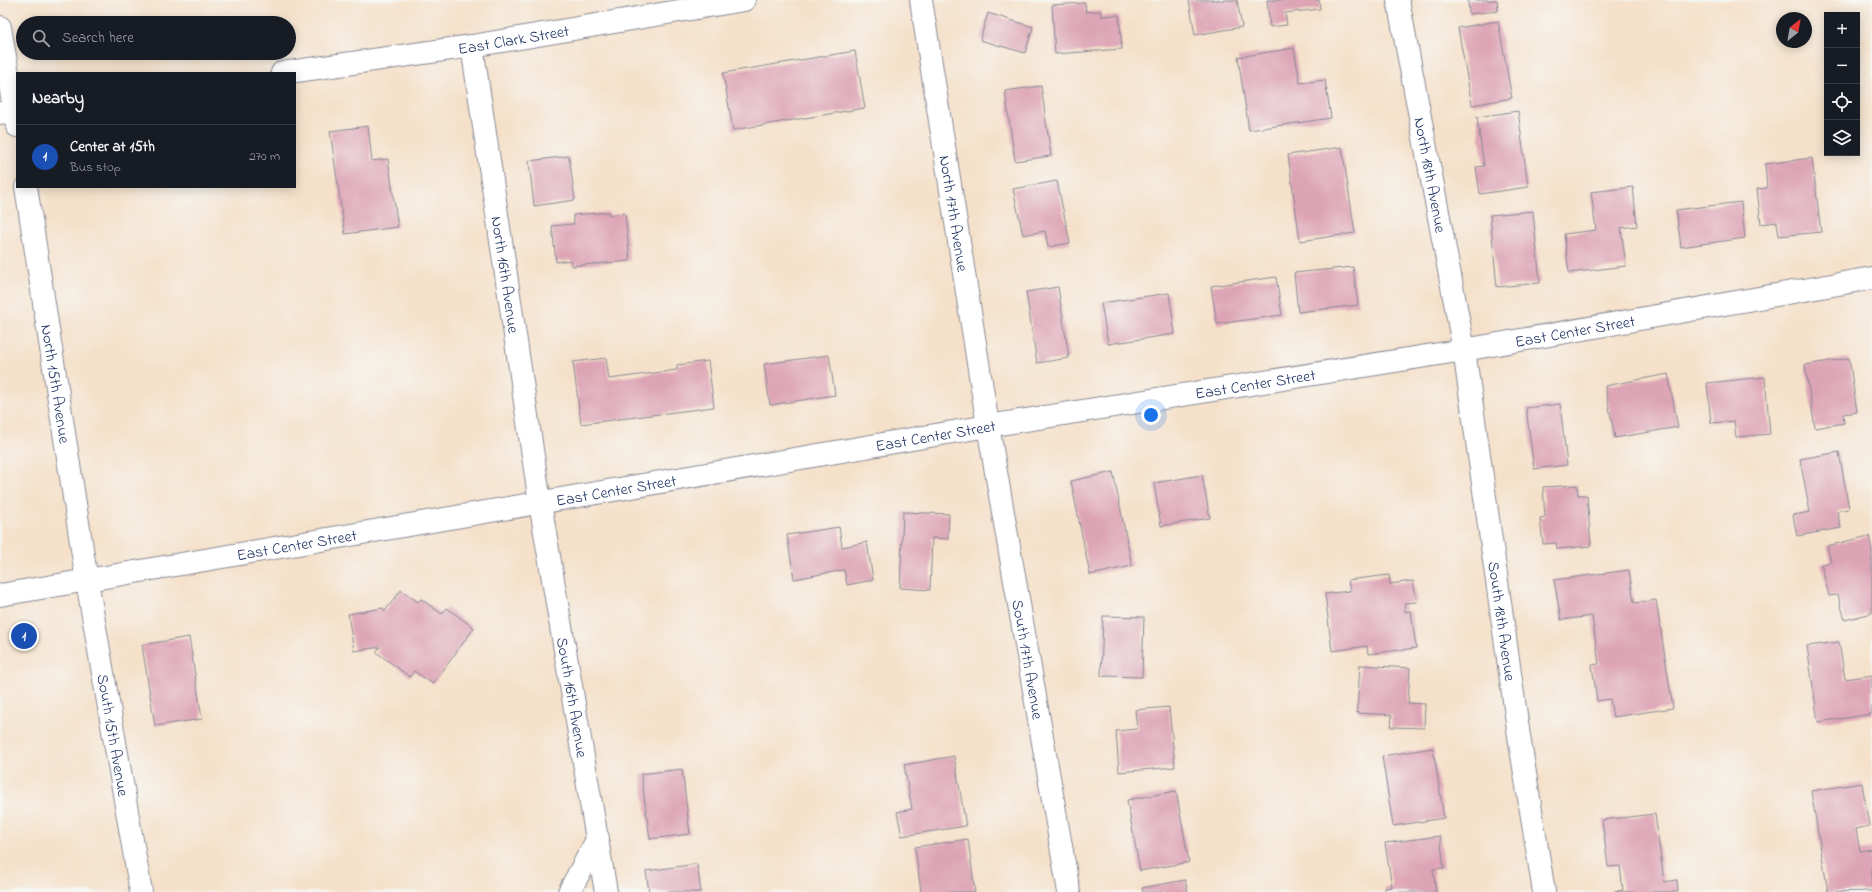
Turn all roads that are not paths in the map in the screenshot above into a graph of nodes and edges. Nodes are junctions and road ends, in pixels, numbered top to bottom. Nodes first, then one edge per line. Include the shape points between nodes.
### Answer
1 (744, 0) edge
2 (921, 0) edge
3 (1398, 0) edge
4 (666, 6) edge
5 (0, 27) edge
6 (472, 46) junction
7 (289, 72) edge
8 (12, 115) edge
9 (26, 188) edge
10 (1872, 278) edge
11 (1464, 350) junction
12 (988, 426) junction
13 (540, 503) junction
14 (87, 581) junction
15 (0, 596) edge
16 (598, 838) junction
17 (141, 891) edge
18 (569, 892) edge
19 (606, 892) edge
20 (1069, 892) edge
21 (1544, 892) edge

1 - 4 street, East Clark Street
2 - 12 street, North 17th Avenue
3 - 11 street, North 18th Avenue
4 - 6 street, East Clark Street
5 - 8 street
6 - 7 street, East Clark Street
6 - 13 street, North 16th Avenue
9 - 14 street, North 15th Avenue
10 - 11 street, East Center Street
11 - 12 street, East Center Street
11 - 21 street, South 18th Avenue
12 - 13 street, East Center Street
12 - 20 street, South 17th Avenue
13 - 14 street, East Center Street
13 - 16 street, South 16th Avenue
14 - 15 street, East Center Street
14 - 17 street, South 15th Avenue
16 - 18 street
16 - 19 street, South 16th Avenue

